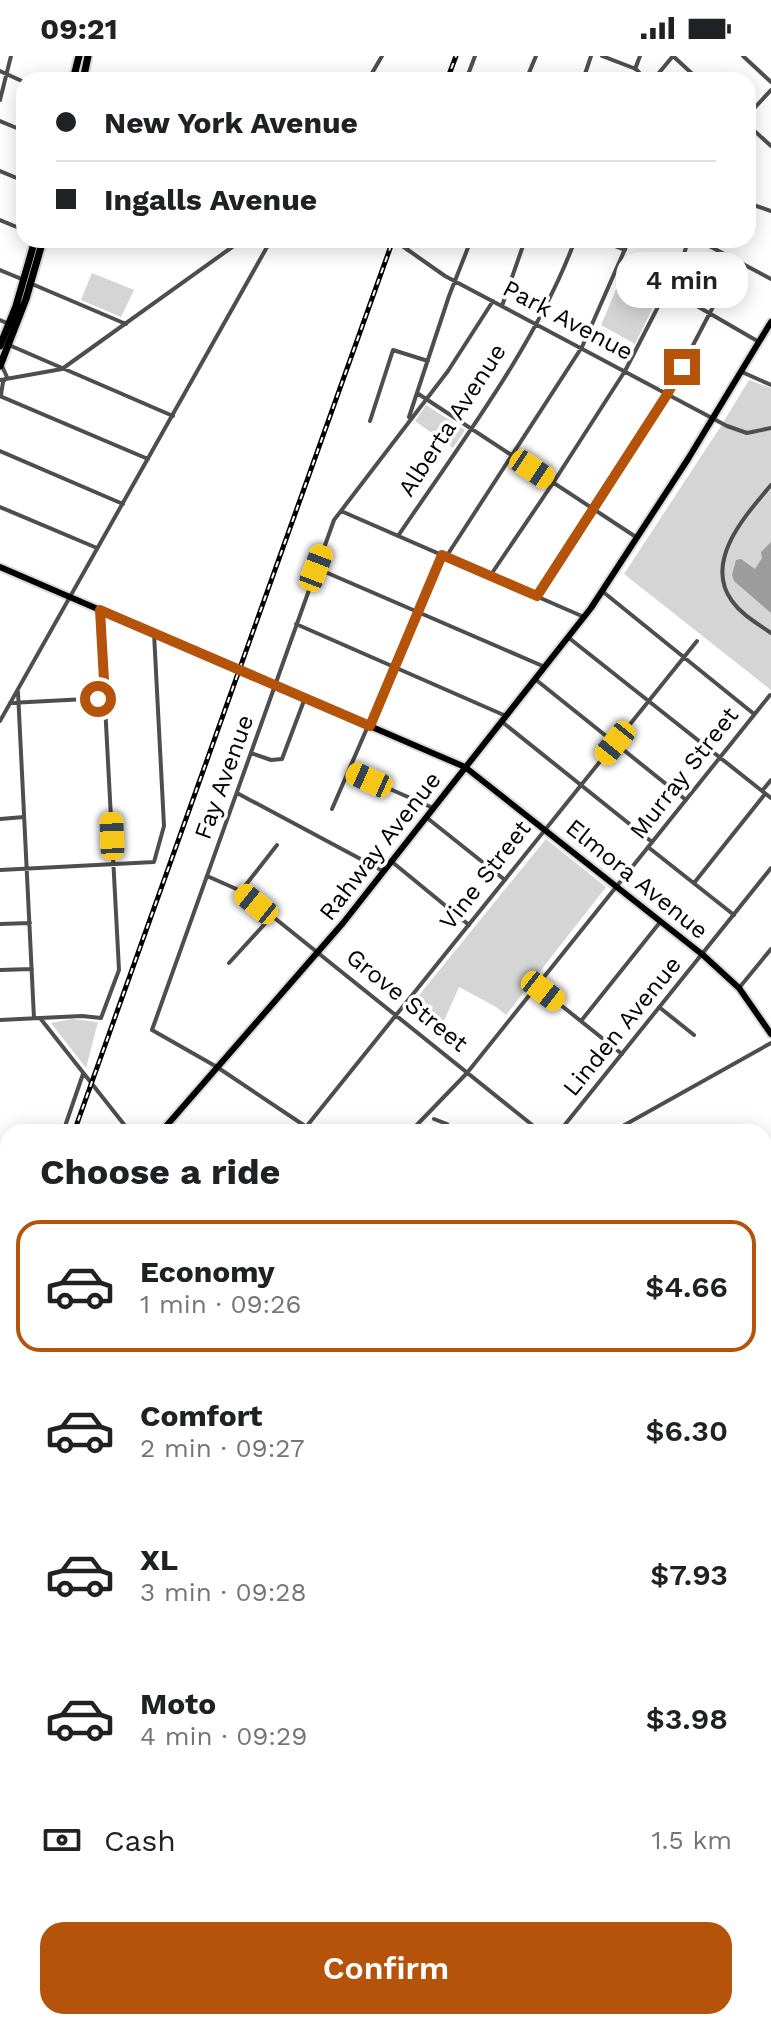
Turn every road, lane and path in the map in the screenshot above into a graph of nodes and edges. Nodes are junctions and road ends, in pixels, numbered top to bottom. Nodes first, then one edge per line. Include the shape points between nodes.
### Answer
1 (11, 56) edge
2 (602, 56) edge
3 (640, 56) edge
4 (673, 56) edge
5 (743, 56) edge
6 (635, 69) junction
7 (0, 71) edge
8 (638, 72) edge
9 (660, 72) edge
10 (690, 72) edge
11 (7, 74) junction
12 (16, 78) edge
13 (771, 82) edge
14 (771, 90) edge
15 (0, 100) edge
16 (756, 106) edge
17 (756, 132) edge
18 (771, 146) edge
19 (34, 248) edge
20 (40, 248) edge
21 (231, 248) edge
22 (267, 248) edge
23 (405, 248) edge
24 (468, 248) edge
25 (522, 248) edge
26 (572, 248) edge
27 (620, 248) edge
28 (686, 248) edge
29 (713, 248) edge
30 (625, 250) joint
31 (737, 261) junction
32 (621, 262) junction
33 (0, 270) edge
34 (771, 279) edge
35 (456, 281) junction
36 (28, 282) junction
37 (667, 289) junction
38 (493, 301) junction
39 (502, 306) junction
40 (710, 314) junction
41 (0, 320) edge
42 (771, 322) edge
43 (536, 323) junction
44 (9, 324) junction
45 (126, 324) junction
46 (759, 342) junction
47 (4, 346) edge
48 (582, 347) junction
49 (428, 361) junction
50 (0, 367) edge
51 (62, 369) junction
52 (625, 370) junction
53 (742, 372) junction
54 (7, 377) junction
55 (0, 380) edge
56 (771, 385) edge
57 (417, 393) junction
58 (668, 393) junction
59 (0, 396) edge
60 (426, 400) junction
61 (173, 416) junction
62 (714, 418) junction
63 (408, 420) junction
64 (370, 421) dead end
65 (471, 428) junction
66 (771, 428) edge
67 (0, 451) edge
68 (512, 456) junction
69 (148, 459) junction
70 (553, 483) junction
71 (771, 485) edge
72 (123, 504) junction
73 (0, 507) edge
74 (594, 508) junction
75 (341, 511) junction
76 (398, 536) junction
77 (637, 537) junction
78 (98, 549) junction
79 (444, 556) junction
80 (0, 567) edge
81 (316, 568) junction
82 (490, 576) junction
83 (602, 591) junction
84 (537, 596) junction
85 (71, 597) junction
86 (100, 610) junction
87 (418, 611) junction
88 (584, 617) junction
89 (296, 624) junction
90 (154, 633) junction
91 (771, 633) edge
92 (568, 637) junction
93 (697, 641) dead end
94 (683, 657) junction
95 (394, 667) junction
96 (545, 667) junction
97 (535, 679) junction
98 (275, 685) junction
99 (17, 690) junction
100 (770, 695) edge
101 (105, 698) junction
102 (305, 698) junction
103 (649, 700) junction
104 (18, 702) junction
105 (10, 703) junction
106 (754, 714) junction
107 (504, 718) junction
108 (0, 721) edge
109 (370, 726) junction
110 (615, 743) junction
111 (251, 753) junction
112 (720, 757) junction
113 (465, 767) junction
114 (349, 771) junction
115 (771, 780) edge
116 (581, 785) junction
117 (764, 792) junction
118 (237, 793) junction
119 (771, 798) edge
120 (686, 800) junction
121 (433, 808) junction
122 (332, 809) dead end
123 (24, 817) junction
124 (426, 817) junction
125 (0, 819) edge
126 (546, 829) junction
127 (277, 845) dead end
128 (650, 845) junction
129 (391, 861) junction
130 (113, 864) junction
131 (27, 868) junction
132 (771, 868) edge
133 (0, 870) edge
134 (383, 871) junction
135 (207, 876) junction
136 (505, 880) junction
137 (694, 883) junction
138 (618, 886) junction
139 (241, 891) junction
140 (734, 915) junction
141 (272, 916) junction
142 (661, 921) junction
143 (30, 923) junction
144 (0, 924) edge
145 (469, 925) junction
146 (771, 949) edge
147 (318, 951) junction
148 (703, 955) junction
149 (229, 963) dead end
150 (32, 969) junction
151 (0, 970) edge
152 (537, 986) junction
153 (739, 988) junction
154 (659, 1007) junction
155 (397, 1016) junction
156 (37, 1018) junction
157 (0, 1020) edge
158 (581, 1021) junction
159 (771, 1034) edge
160 (694, 1035) dead end
161 (771, 1043) edge
162 (622, 1054) junction
163 (217, 1067) junction
164 (83, 1072) junction
165 (467, 1073) junction
166 (434, 1119) dead end
167 (66, 1124) edge
168 (124, 1124) edge
169 (168, 1124) edge
170 (301, 1124) edge
171 (310, 1124) edge
172 (418, 1124) edge
173 (447, 1124) edge
174 (531, 1124) edge
175 (565, 1124) edge
176 (626, 1124) edge

1 - 11 street
2 - 6 street
3 - 6 street
4 - 9 street
4 - 10 street
5 - 13 street
6 - 8 street
7 - 11 street
11 - 12 street
11 - 15 street
14 - 16 street
17 - 18 street
19 - 36 highway
20 - 36 highway
21 - 45 street
22 - 61 street
23 - 35 street, Park Avenue, bridge
24 - 35 street
25 - 39 street
26 - 43 street, Alberta Avenue
27 - 30 street
28 - 37 street
29 - 31 street
30 - 32 street
31 - 34 street
31 - 40 street
32 - 37 street
32 - 48 street
33 - 36 street
35 - 38 street, Park Avenue
35 - 49 street
36 - 44 highway
36 - 45 street
36 - 47 highway
37 - 40 street
37 - 52 street
38 - 39 street, Park Avenue
38 - 60 street, Fay Avenue
39 - 43 street, Park Avenue
40 - 46 street
40 - 58 street
41 - 44 street
42 - 46 main road, Rahway Avenue
43 - 48 street, Park Avenue
43 - 65 street, Alberta Avenue
44 - 47 highway
45 - 51 street
46 - 53 main road, Rahway Avenue
47 - 50 highway
47 - 51 street
48 - 52 street, Park Avenue
48 - 68 street
49 - 57 street
49 - 64 street via 393,350
50 - 54 street
51 - 54 street
51 - 61 street
52 - 58 street, Park Avenue
52 - 70 street
53 - 56 street
53 - 62 main road, Rahway Avenue
54 - 55 street
54 - 59 street
57 - 60 street
57 - 63 street
58 - 62 street, Park Avenue
58 - 74 street
59 - 69 street
60 - 63 street, Fay Avenue
60 - 65 street
61 - 69 street
62 - 66 street, Park Avenue via 747,433
62 - 77 main road, Rahway Avenue
63 - 75 street, Fay Avenue
65 - 68 street
65 - 76 street, Alberta Avenue
67 - 72 street
68 - 70 street
68 - 79 street
69 - 72 street
70 - 74 street
70 - 82 street
71 - 91 street via 735,531 722,577 739,610
72 - 78 street
73 - 78 street
74 - 77 street
74 - 84 street
75 - 76 street
75 - 81 street, Fay Avenue
76 - 79 street
77 - 83 main road, Rahway Avenue
78 - 85 street
79 - 82 street
79 - 87 street
80 - 85 main road, Elmora Avenue
81 - 87 street
81 - 89 street, Fay Avenue
82 - 84 street
83 - 88 main road, Rahway Avenue
83 - 94 street
84 - 88 street
85 - 86 main road, Elmora Avenue
85 - 99 street
86 - 90 main road, Elmora Avenue
86 - 101 street
87 - 95 street
87 - 96 street
88 - 92 main road, Rahway Avenue
89 - 95 street
89 - 98 street, Fay Avenue
90 - 98 main road, Elmora Avenue
90 - 130 street via 164,826 154,862
92 - 96 main road, Rahway Avenue
92 - 103 street
93 - 94 street, Vine Street
94 - 103 street, Vine Street
94 - 106 street
95 - 107 street
95 - 109 street
96 - 97 main road, Rahway Avenue
97 - 107 main road, Rahway Avenue
97 - 110 street
98 - 102 main road, Elmora Avenue
98 - 111 street, Fay Avenue
99 - 104 street
99 - 105 street
100 - 106 street, Murray Street
101 - 104 street
101 - 130 street
102 - 109 main road, Elmora Avenue
102 - 111 street via 282,759
103 - 110 street, Vine Street
103 - 112 street
104 - 105 street
104 - 123 street
105 - 108 street
106 - 112 street, Murray Street
107 - 113 main road, Rahway Avenue
107 - 116 street
109 - 113 main road, Elmora Avenue
109 - 114 street
110 - 116 street, Vine Street
110 - 120 street
111 - 118 street, Fay Avenue
112 - 117 street
112 - 120 street, Murray Street
113 - 121 main road, Rahway Avenue
113 - 126 main road, Elmora Avenue
114 - 121 street
114 - 122 street
115 - 117 street
116 - 126 street, Vine Street
116 - 128 street
117 - 119 street
117 - 137 street
118 - 134 street
118 - 135 street, Fay Avenue
120 - 128 street, Murray Street
121 - 124 main road, Rahway Avenue
123 - 125 street
123 - 131 street
124 - 129 main road, Rahway Avenue
124 - 136 street
126 - 136 street, Vine Street
126 - 138 main road, Elmora Avenue
127 - 139 street
128 - 137 street
128 - 138 street, Murray Street
129 - 134 main road, Rahway Avenue
129 - 145 street
130 - 131 street
130 - 156 street via 119,970 106,1009 98,1018
131 - 133 street
131 - 143 street
132 - 140 street, Linden Avenue
134 - 147 main road, Rahway Avenue
135 - 139 street, Grove Street
135 - 163 street, Fay Avenue via 152,1030
136 - 145 street, Vine Street
137 - 140 street
138 - 142 main road, Elmora Avenue
138 - 152 street, Murray Street
139 - 141 street, Grove Street
140 - 148 street, Linden Avenue
141 - 147 street, Grove Street
141 - 149 street
142 - 148 main road, Elmora Avenue
142 - 158 street
143 - 144 street
143 - 150 street
145 - 155 street, Vine Street
146 - 153 street
147 - 155 street, Grove Street
147 - 163 main road, Rahway Avenue
148 - 153 main road, Elmora Avenue
148 - 154 street, Linden Avenue
150 - 151 street
150 - 156 street
152 - 158 street
152 - 165 street, Murray Street
153 - 159 main road, Elmora Avenue
154 - 160 street
154 - 162 street, Linden Avenue
155 - 165 street, Grove Street
155 - 171 street, Vine Street
156 - 157 street
156 - 164 street
158 - 162 street
161 - 176 street
162 - 175 street, Linden Avenue
163 - 169 main road, Rahway Avenue
163 - 170 street
164 - 167 street
164 - 168 street
165 - 172 street, Murray Street
165 - 174 street, Grove Street
166 - 173 street

